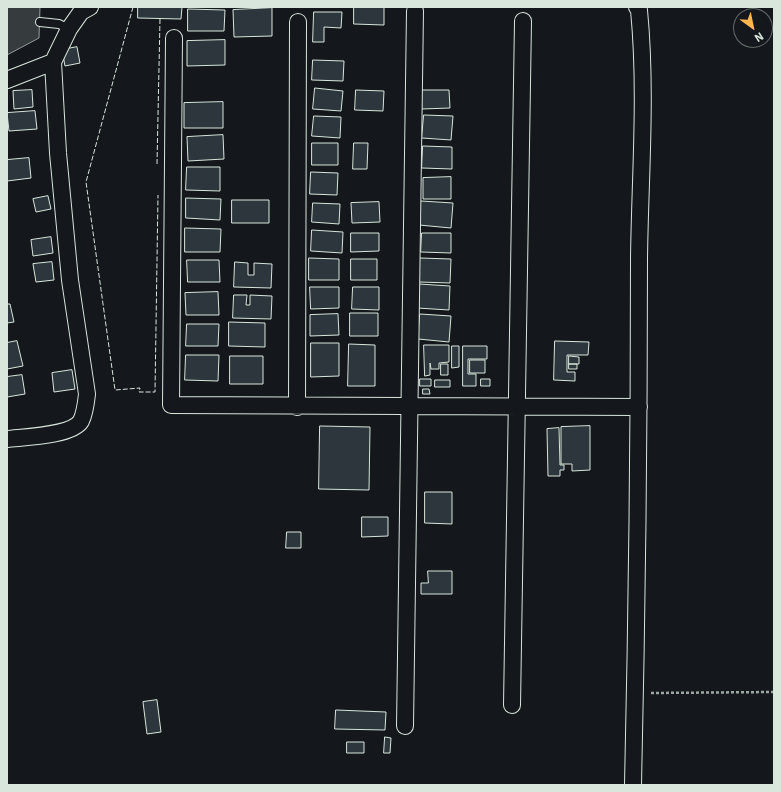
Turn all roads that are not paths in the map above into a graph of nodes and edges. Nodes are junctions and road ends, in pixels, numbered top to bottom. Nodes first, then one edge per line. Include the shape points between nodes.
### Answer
1 (638, 7) edge
2 (84, 9) edge
3 (415, 12) dead end
4 (523, 21) dead end
5 (40, 22) dead end
6 (298, 22) dead end
7 (69, 29) junction
8 (174, 38) dead end
9 (53, 62) junction
10 (7, 80) edge
11 (297, 406) junction
12 (410, 406) junction
13 (517, 407) junction
14 (639, 407) junction
15 (7, 439) edge
16 (512, 705) dead end
17 (405, 726) dead end
18 (633, 785) edge

1 - 14 street via 643,53
2 - 7 street
3 - 12 street
4 - 13 street
5 - 7 lane via 59,24
6 - 11 street
7 - 9 street
8 - 11 street via 171,405
9 - 10 street
9 - 15 street via 58,153 70,280 87,394 80,422 71,428
11 - 12 street
12 - 13 street
12 - 17 street
13 - 14 street
13 - 16 street
14 - 18 street

